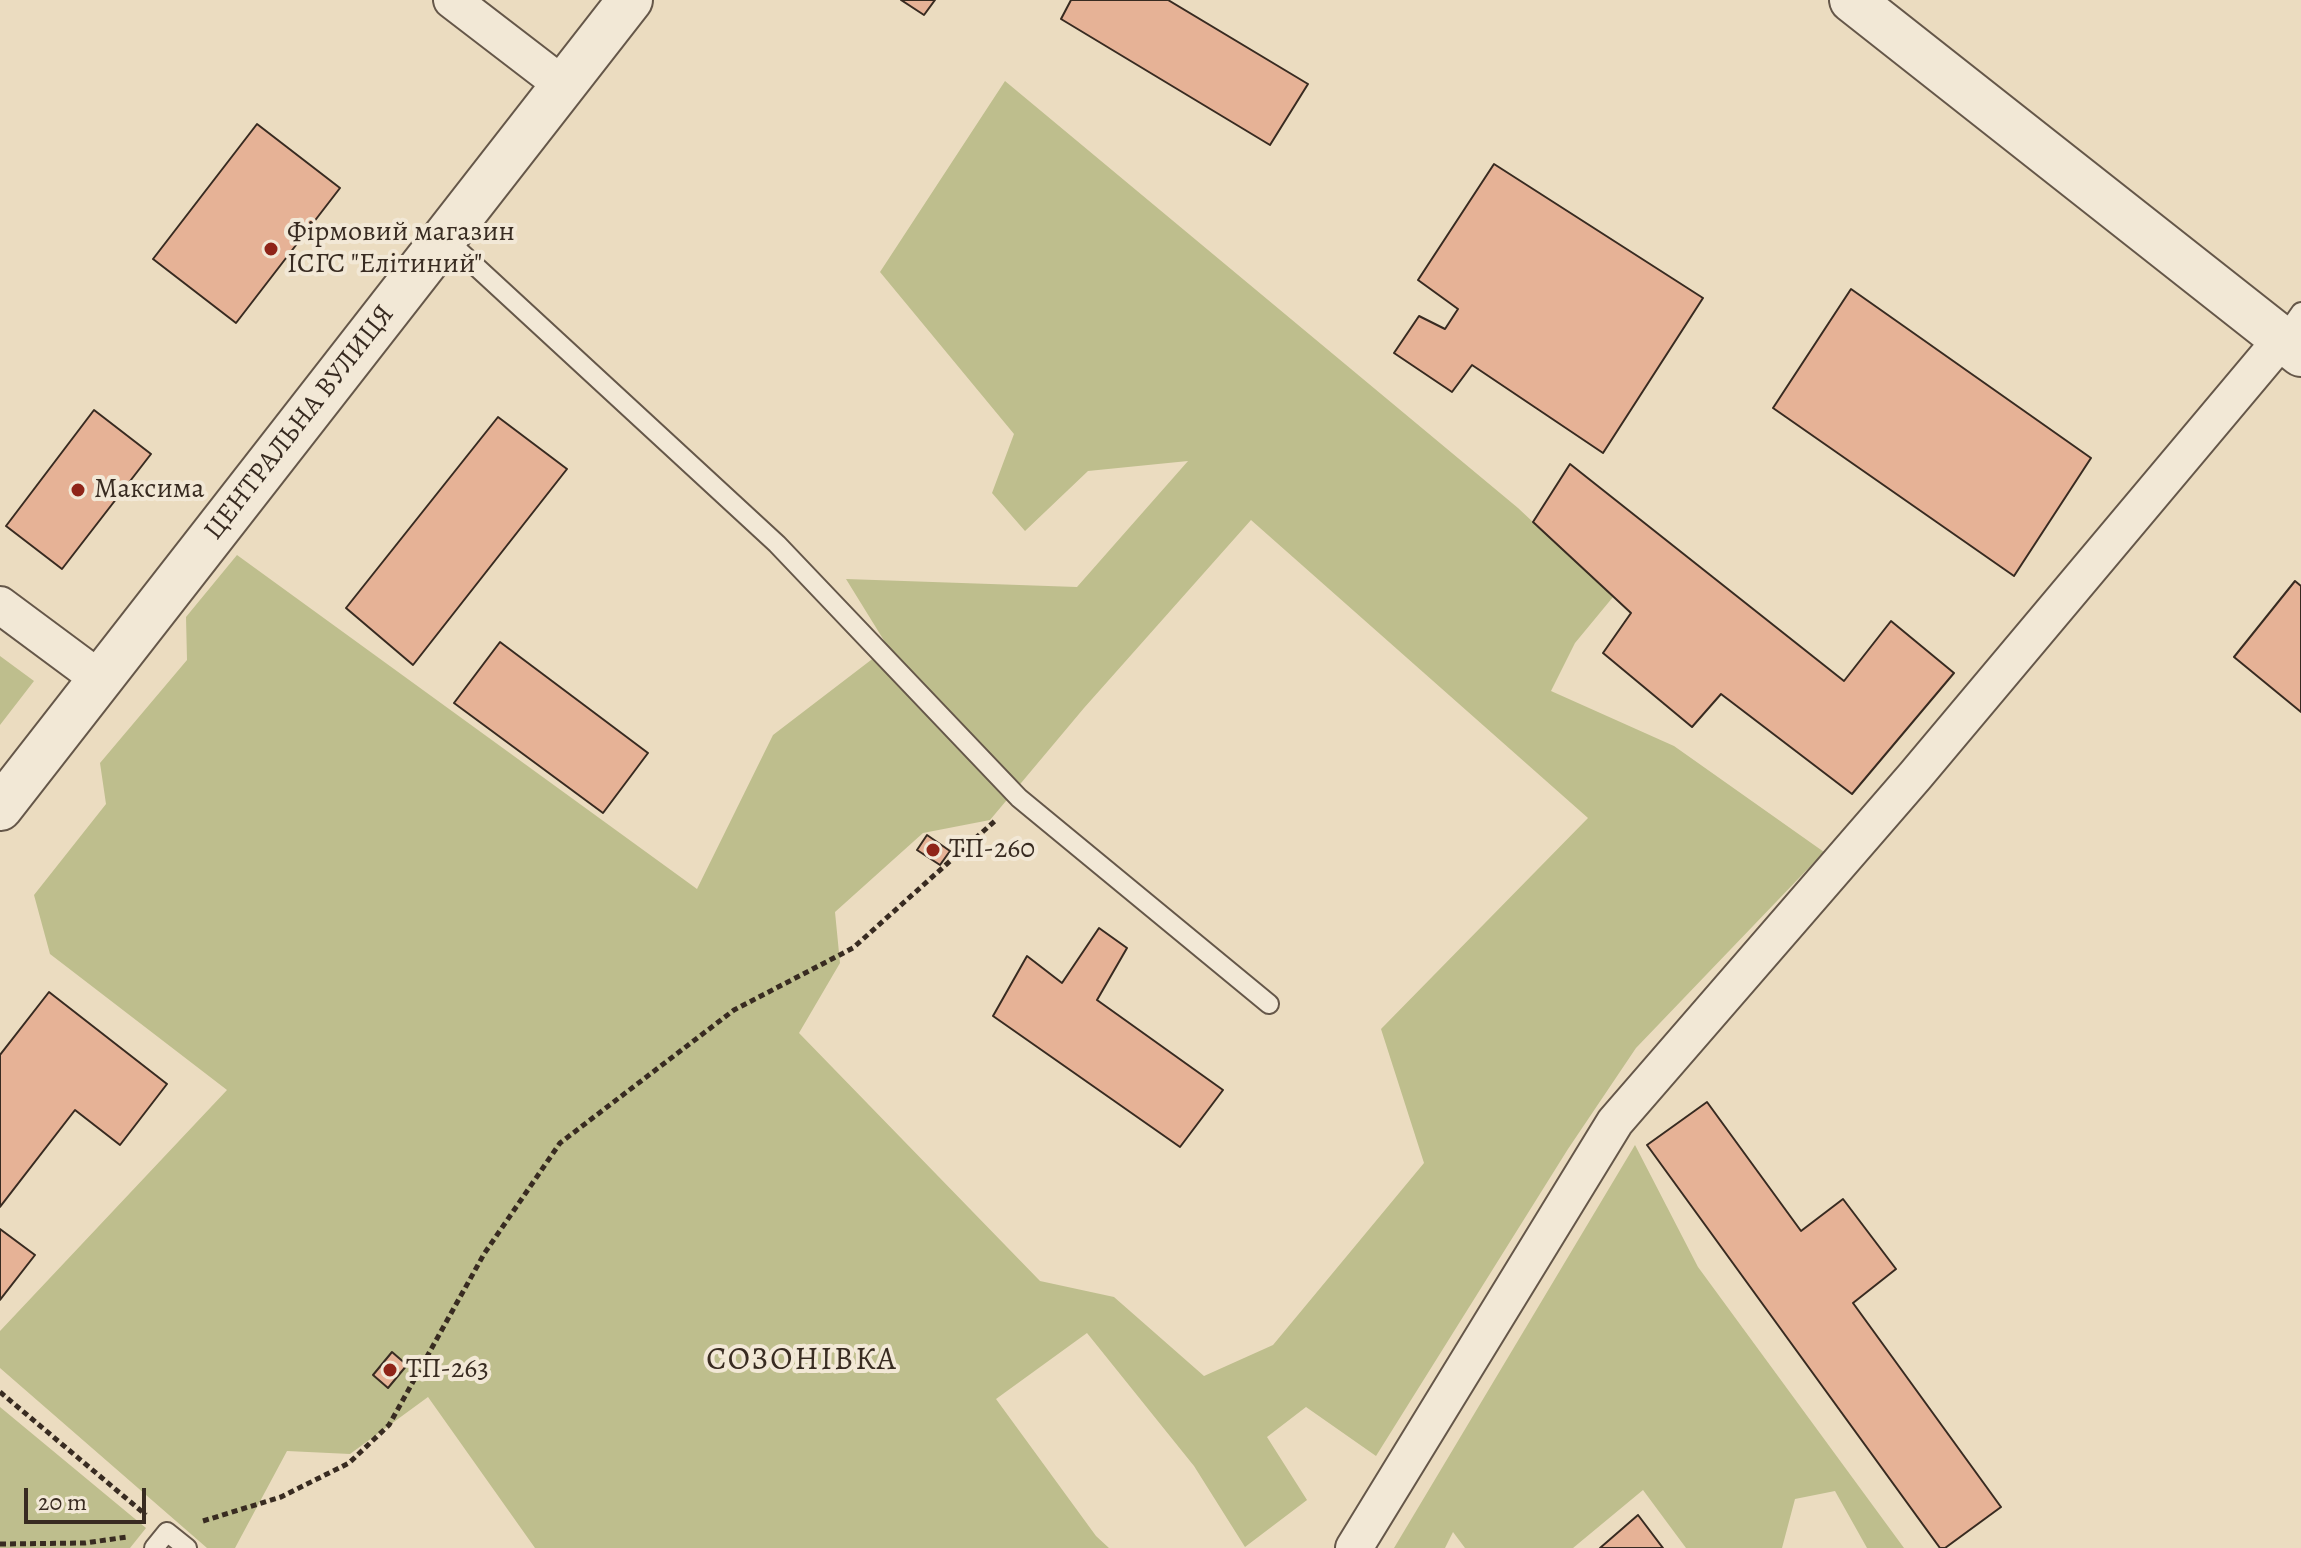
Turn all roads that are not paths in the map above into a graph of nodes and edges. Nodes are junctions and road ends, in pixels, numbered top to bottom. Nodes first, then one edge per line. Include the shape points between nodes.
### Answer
1 (452, 0) edge
2 (630, 0) edge
3 (1852, 0) edge
4 (564, 86) junction
5 (444, 237) junction
6 (2295, 335) edge
7 (0, 605) edge
8 (101, 680) junction
9 (0, 808) edge
10 (1269, 1004) dead end
11 (154, 1548) edge
12 (187, 1548) edge
13 (1354, 1548) edge

1 - 4 street
2 - 4 street, ЦЕНТРАЛЬНА ВУЛИЦЯ
3 - 6 street
4 - 5 street, ЦЕНТРАЛЬНА ВУЛИЦЯ
5 - 8 street, ЦЕНТРАЛЬНА ВУЛИЦЯ
5 - 10 lane via 777,544 1019,798
6 - 13 street via 1615,1122
7 - 8 street
8 - 9 street, ЦЕНТРАЛЬНА ВУЛИЦЯ
11 - 12 lane via 167,1532

